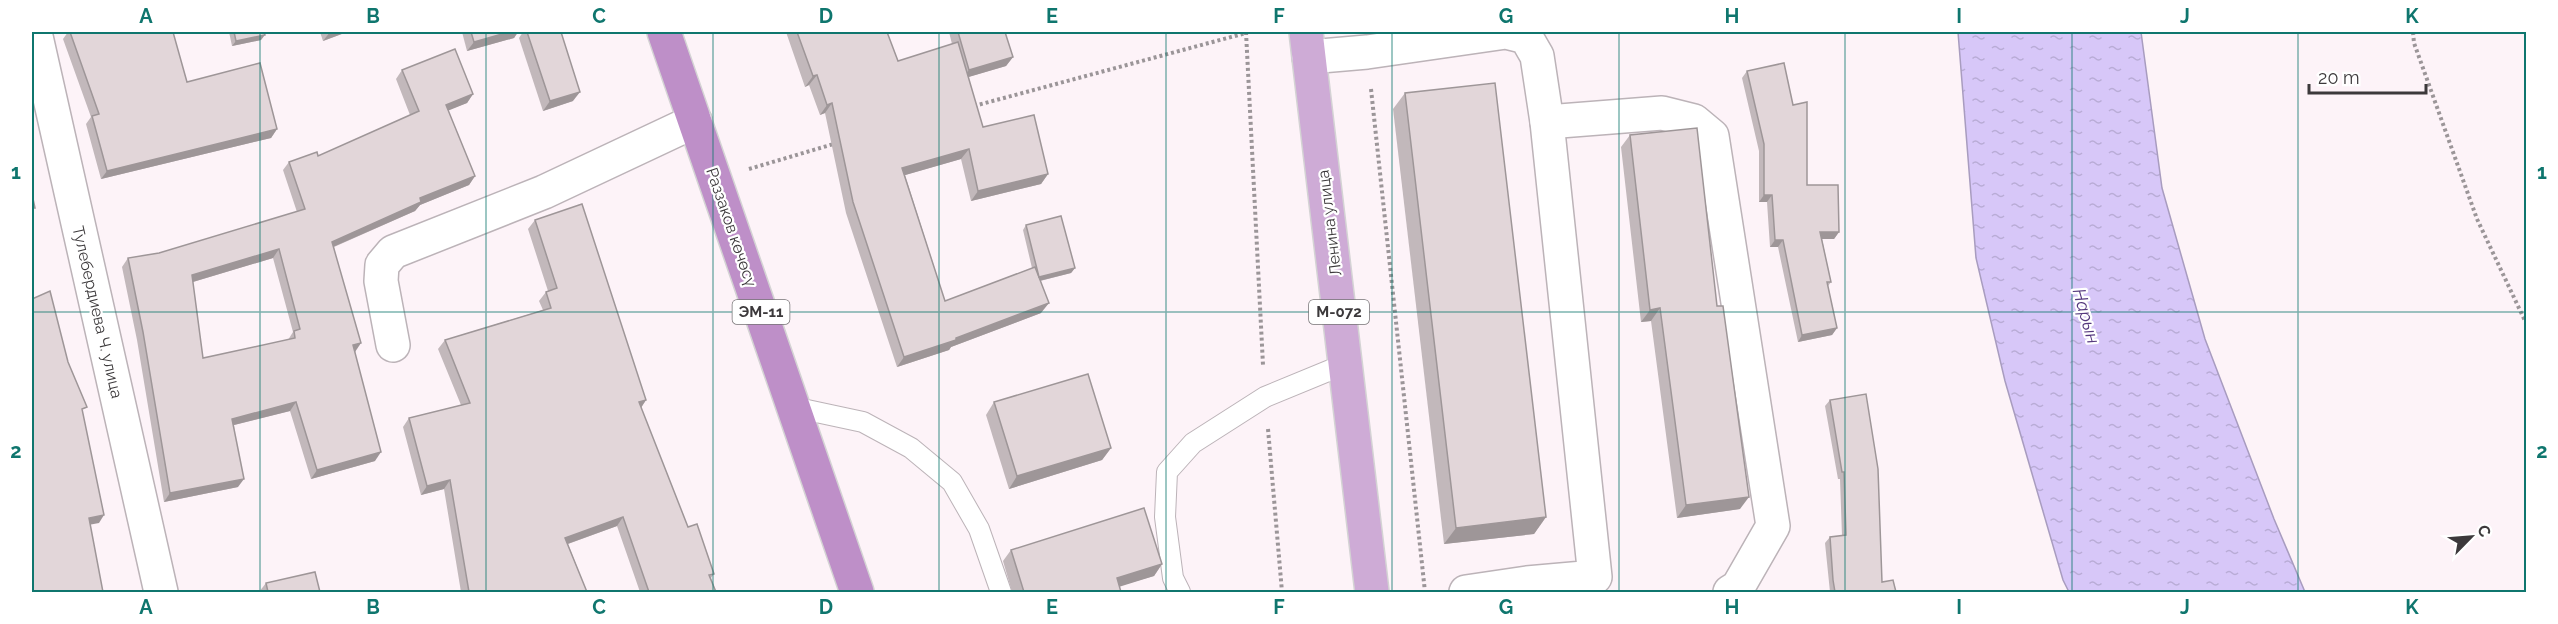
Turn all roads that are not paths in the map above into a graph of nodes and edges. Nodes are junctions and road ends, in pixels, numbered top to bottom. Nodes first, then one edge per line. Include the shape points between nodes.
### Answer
1 (35, 32) edge
2 (664, 32) edge
3 (1308, 44) edge
4 (695, 121) junction
5 (1546, 122) junction
6 (393, 345) dead end
7 (1345, 364) junction
8 (794, 407) junction
9 (1595, 585) edge
10 (161, 592) edge
11 (857, 592) edge
12 (1001, 592) edge
13 (1180, 592) edge
14 (1372, 592) edge
15 (1466, 592) edge
16 (1730, 592) edge

1 - 10 street, Тулебердиева Ч. улица
2 - 4 highway, Раззаков көчөсү / ЭМ-11
3 - 5 street via 1366,52 1506,32 1526,37 1537,56
3 - 7 main road, Ленина улица / М-072
4 - 6 street via 544,192 393,252 382,266 381,281
4 - 8 highway, Раззаков көчөсү / ЭМ-11
5 - 9 street
5 - 16 street via 1662,113 1694,121 1712,136 1773,526 1738,587
7 - 13 lane via 1265,397 1193,442 1167,472 1165,517 1173,578
7 - 14 main road, Ленина улица / М-072
8 - 11 highway, Раззаков көчөсү / ЭМ-11
8 - 12 lane via 863,422 911,448 952,482 979,529
9 - 15 street via 1527,583

